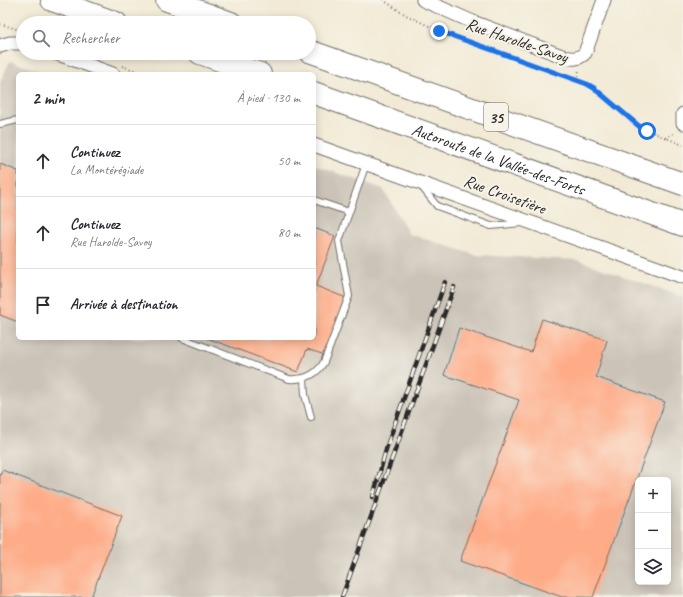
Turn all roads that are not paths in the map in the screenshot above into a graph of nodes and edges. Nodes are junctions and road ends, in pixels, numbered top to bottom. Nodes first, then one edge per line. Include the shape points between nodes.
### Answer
1 (52, 0) edge
2 (167, 0) edge
3 (423, 0) edge
4 (604, 0) edge
5 (97, 16) edge
6 (212, 16) edge
7 (16, 43) edge
8 (0, 46) edge
9 (316, 53) edge
10 (74, 60) edge
11 (220, 60) edge
12 (107, 72) edge
13 (254, 72) edge
14 (316, 94) edge
15 (683, 114) edge
16 (16, 120) edge
17 (683, 122) edge
18 (0, 124) edge
19 (316, 146) edge
20 (366, 164) junction
21 (683, 184) edge
22 (316, 201) edge
23 (349, 212) junction
24 (683, 225) edge
25 (683, 277) edge
26 (187, 340) edge
27 (304, 378) junction
28 (311, 417) dead end

1 - 5 highway
2 - 6 highway
3 - 4 street, Rue Harolde-Savoy via 473,22 574,59 585,53
7 - 8 street
9 - 21 highway, 35
10 - 12 street
11 - 13 highway
14 - 24 highway, Autoroute de la Vallée-des-Forts / 35
15 - 17 street
16 - 18 lane
19 - 20 street, Rue Croisetière
20 - 23 lane
20 - 25 street, Rue Croisetière
22 - 23 lane
23 - 27 lane via 339,241 349,296 321,368 315,374
26 - 27 lane via 278,376 289,379
27 - 28 lane via 305,395

